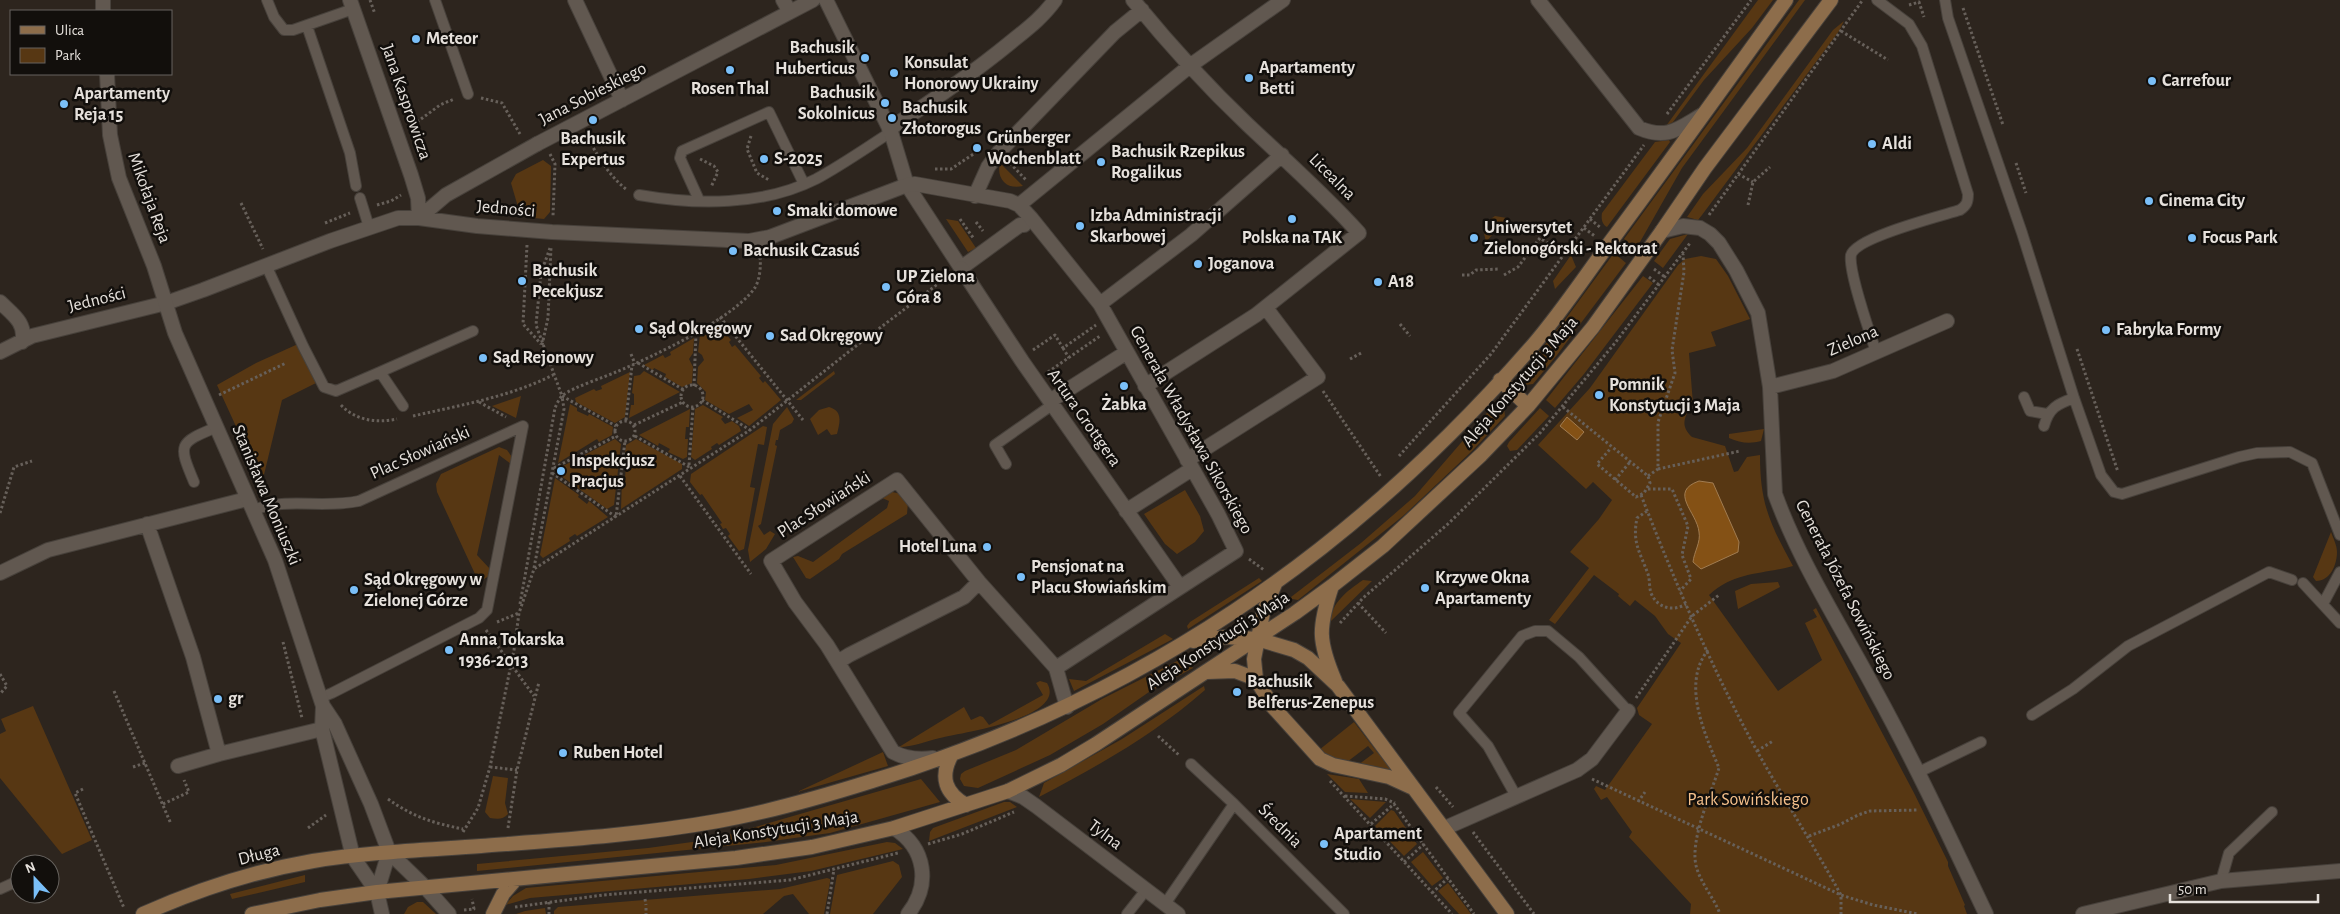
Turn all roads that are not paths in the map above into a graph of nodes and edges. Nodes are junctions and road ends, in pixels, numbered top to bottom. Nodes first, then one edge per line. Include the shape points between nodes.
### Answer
1 (267, 0) edge
2 (435, 0) edge
3 (574, 0) edge
4 (813, 0) edge
5 (826, 0) edge
6 (1055, 0) edge
7 (1283, 0) edge
8 (1538, 0) edge
9 (1786, 0) edge
10 (1831, 0) edge
11 (1877, 0) edge
12 (1945, 0) edge
13 (352, 4) edge
14 (1137, 5) edge
15 (786, 6) edge
16 (307, 26) junction
17 (1191, 65) junction
18 (107, 75) edge
19 (468, 94) road end
20 (622, 100) junction
21 (1702, 115) junction
22 (890, 131) junction
23 (1282, 154) junction
24 (905, 179) junction
25 (804, 184) junction
26 (356, 186) dead end
27 (635, 193) road end
28 (975, 196) junction
29 (360, 198) dead end
30 (702, 200) junction
31 (1019, 205) junction
32 (420, 218) junction
33 (1024, 225) dead end
34 (369, 227) junction
35 (1662, 231) junction
36 (266, 265) junction
37 (961, 268) junction
38 (0, 302) edge
39 (166, 303) junction
40 (1100, 304) junction
41 (1266, 308) junction
42 (1947, 321) dead end
43 (473, 331) dead end
44 (22, 342) junction
45 (0, 352) edge
46 (1127, 352) junction
47 (1876, 352) junction
48 (380, 372) junction
49 (1500, 380) junction
50 (1145, 386) junction
51 (1770, 387) junction
52 (2024, 396) dead end
53 (2074, 398) junction
54 (1051, 403) junction
55 (403, 406) dead end
56 (1528, 406) junction
57 (2047, 414) junction
58 (2044, 426) dead end
59 (217, 427) junction
60 (1006, 464) dead end
61 (1190, 465) junction
62 (194, 482) dead end
63 (250, 504) junction
64 (1126, 511) junction
65 (147, 524) junction
66 (2340, 535) edge
67 (2340, 572) edge
68 (0, 573) edge
69 (979, 582) junction
70 (1275, 584) junction
71 (1332, 586) junction
72 (1180, 587) junction
73 (2323, 604) junction
74 (2340, 623) edge
75 (1257, 638) junction
76 (1188, 642) junction
77 (838, 662) junction
78 (1056, 668) junction
79 (1206, 672) junction
80 (1256, 680) junction
81 (1338, 686) junction
82 (321, 702) junction
83 (1066, 706) junction
84 (1628, 711) joint
85 (2032, 715) dead end
86 (322, 729) junction
87 (1981, 742) dead end
88 (219, 754) junction
89 (952, 756) junction
90 (1190, 764) road end
91 (181, 772) road end
92 (1919, 772) junction
93 (1414, 788) junction
94 (1008, 791) junction
95 (1516, 796) junction
96 (1234, 804) junction
97 (966, 805) junction
98 (2272, 812) dead end
99 (894, 828) junction
100 (1445, 828) junction
101 (389, 852) junction
102 (353, 857) junction
103 (2340, 871) edge
104 (516, 878) junction
105 (2221, 881) junction
106 (425, 887) junction
107 (1146, 890) junction
108 (377, 892) junction
109 (1165, 904) junction
110 (455, 912) edge
111 (913, 912) edge
112 (143, 914) edge
113 (252, 914) edge
114 (382, 914) edge
115 (493, 914) edge
116 (1127, 914) edge
117 (1178, 914) edge
118 (1344, 914) edge
119 (1507, 914) edge
120 (1986, 914) edge
121 (2083, 914) edge

1 - 16 lane via 284,30
2 - 19 lane
3 - 20 street
4 - 15 street, Jana Sobieskiego
5 - 22 street
6 - 22 street via 1045,14 992,58
7 - 17 street
8 - 21 street via 1639,128 1653,134 1665,134
9 - 21 main road, Aleja Konstytucji 3 Maja
10 - 35 main road, Aleja Konstytucji 3 Maja
11 - 47 lane via 1909,24 1922,46 1968,200 1960,210 1864,241 1855,248 1851,256 1853,274
12 - 53 lane via 1948,18
13 - 16 lane
13 - 32 street, Jana Kasprowicza via 411,175
14 - 17 street, Licealna
14 - 28 street via 999,152
15 - 20 street, Jana Sobieskiego
16 - 26 lane via 350,153
17 - 23 street, Licealna via 1240,117
17 - 31 street
18 - 39 street, Mikołaja Reja via 115,165
20 - 32 street, Jana Sobieskiego via 446,195
21 - 49 main road, Aleja Konstytucji 3 Maja via 1542,334
22 - 24 street
22 - 25 lane
23 - 40 street via 1191,235
23 - 41 street, Licealna via 1360,233
24 - 28 street, Jedności
24 - 32 street, Jedności via 890,190 758,240 552,232
24 - 37 street, Artura Grottgera
25 - 30 lane via 787,191 741,200
25 - 30 lane via 770,112 680,154
27 - 30 lane via 665,200
28 - 31 street, Jedności
29 - 34 lane
31 - 40 street, Generała Władysława Sikorskiego
32 - 34 street, Jedności via 398,218
33 - 37 street
34 - 36 street, Jedności
35 - 51 street, Generała Józefa Sowińskiego via 1683,226 1700,228 1719,242 1758,313
35 - 56 main road, Aleja Konstytucji 3 Maja via 1593,327
36 - 39 street, Jedności
36 - 48 lane via 324,387 336,391
37 - 54 street, Artura Grottgera
38 - 44 street via 21,323
39 - 44 street, Jedności via 78,324
39 - 59 street, Stanisława Moniuszki via 175,333
40 - 46 street, Generała Władysława Sikorskiego
41 - 50 street, Licealna
41 - 61 street via 1318,377
42 - 47 street, Zielona
43 - 48 lane
44 - 45 street, Jedności
46 - 50 street, Generała Władysława Sikorskiego
46 - 54 street
47 - 51 street, Zielona via 1833,371
48 - 55 lane
49 - 56 main road
49 - 70 main road, Aleja Konstytucji 3 Maja via 1448,437 1394,488
50 - 61 street, Generała Władysława Sikorskiego
51 - 92 street, Generała Józefa Sowińskiego via 1775,494 1784,518
52 - 57 lane via 2030,411
53 - 57 lane via 2060,403
53 - 66 lane via 2101,475 2114,492 2125,493 2239,457 2290,452 2312,463
54 - 60 lane via 995,444
54 - 64 street, Artura Grottgera
56 - 71 main road, Aleja Konstytucji 3 Maja via 1432,503
57 - 58 lane
59 - 62 lane via 189,439 184,447 182,454
59 - 63 street, Stanisława Moniuszki
61 - 64 street
61 - 72 street, Generała Władysława Sikorskiego via 1236,551
63 - 65 street
63 - 82 street, Stanisława Moniuszki via 275,560
63 - 82 lane, Plac Słowiański via 332,506 359,501 523,426 487,610 479,618
64 - 72 street, Artura Grottgera
65 - 68 street via 48,550
65 - 88 street via 193,657
67 - 73 lane
69 - 77 street via 964,598
69 - 77 street, Plac Słowiański via 897,480 772,562 795,602
69 - 78 street, Plac Słowiański
70 - 75 main road
70 - 76 main road, Aleja Konstytucji 3 Maja
71 - 75 main road, Aleja Konstytucji 3 Maja
71 - 81 main road via 1325,607 1322,648
72 - 78 street, Generała Władysława Sikorskiego
73 - 74 lane
73 - 85 lane via 2297,581 2269,572 2128,646
75 - 76 main road via 1226,637
75 - 79 main road, Aleja Konstytucji 3 Maja
75 - 80 main road
75 - 81 main road via 1308,658
76 - 83 main road, Aleja Konstytucji 3 Maja
77 - 89 street, Plac Słowiański via 893,752 914,759
78 - 83 street, Plac Słowiański
79 - 80 main road via 1235,671
79 - 94 main road, Aleja Konstytucji 3 Maja via 1096,744
80 - 93 main road via 1274,707 1320,759 1333,765 1389,777
81 - 93 main road
82 - 86 street, Stanisława Moniuszki
82 - 101 street, Stanisława Moniuszki via 335,724
83 - 89 main road, Aleja Konstytucji 3 Maja
84 - 95 street via 1592,759 1577,770
84 - 95 lane via 1579,657 1548,631 1522,636 1459,713 1488,746
86 - 88 street
86 - 102 street, Stanisława Moniuszki
87 - 92 lane
88 - 91 street
89 - 97 main road via 945,767 948,789 954,798
89 - 101 main road, Aleja Konstytucji 3 Maja via 831,794 720,821 641,832
90 - 96 lane, Średnia
92 - 120 street, Generała Józefa Sowińskiego
93 - 100 main road
94 - 97 main road, Aleja Konstytucji 3 Maja
94 - 107 street, Tylna via 1036,806
95 - 100 street
96 - 109 lane
96 - 118 lane, Średnia
97 - 99 main road, Aleja Konstytucji 3 Maja
98 - 105 lane via 2229,853
99 - 104 main road, Aleja Konstytucji 3 Maja via 812,847 736,858
99 - 111 street via 907,836 921,861 923,877
100 - 119 main road
101 - 102 main road, Długa
101 - 106 street
101 - 108 street, Stanisława Moniuszki
102 - 108 street, Stanisława Moniuszki
102 - 112 main road, Długa via 314,861 246,878 172,901
103 - 105 street
104 - 106 main road, Aleja Konstytucji 3 Maja
104 - 115 main road
105 - 121 street
106 - 108 main road, Aleja Konstytucji 3 Maja
106 - 110 street
107 - 109 street, Tylna
107 - 116 lane
108 - 113 main road
108 - 114 street, Stanisława Moniuszki
109 - 117 street, Tylna

